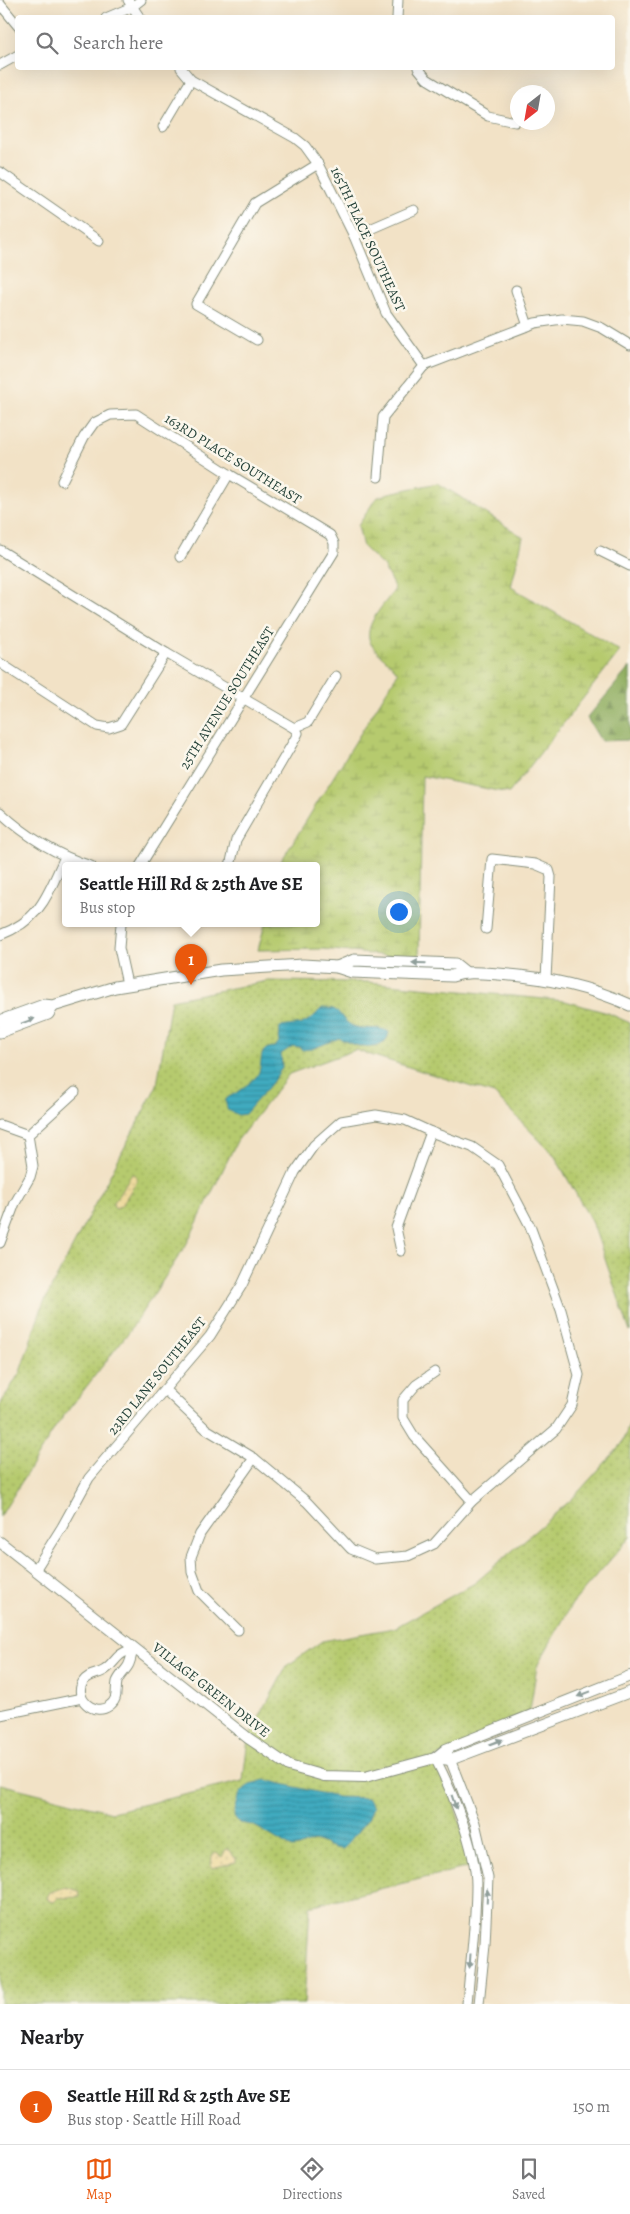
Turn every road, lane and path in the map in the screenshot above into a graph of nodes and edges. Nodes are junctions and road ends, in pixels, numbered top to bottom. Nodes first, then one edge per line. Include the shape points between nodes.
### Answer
1 (141, 0) edge
2 (398, 0) edge
3 (0, 4) edge
4 (130, 4) edge
5 (111, 15) edge
6 (138, 15) edge
7 (397, 15) edge
8 (15, 22) edge
9 (15, 57) edge
10 (0, 65) edge
11 (183, 70) edge
12 (420, 70) edge
13 (191, 80) junction
14 (510, 121) edge
15 (163, 127) dead end
16 (318, 164) junction
17 (0, 172) edge
18 (414, 210) dead end
19 (354, 236) junction
20 (98, 241) dead end
21 (516, 290) dead end
22 (528, 326) junction
23 (256, 340) dead end
24 (630, 345) edge
25 (424, 366) junction
26 (228, 474) junction
27 (378, 477) dead end
28 (62, 481) dead end
29 (334, 543) joint
30 (0, 550) edge
31 (600, 551) dead end
32 (180, 557) dead end
33 (630, 566) edge
34 (166, 653) junction
35 (0, 663) edge
36 (336, 676) dead end
37 (243, 698) junction
38 (296, 730) junction
39 (0, 812) edge
40 (64, 857) junction
41 (79, 862) edge
42 (142, 862) edge
43 (231, 862) edge
44 (121, 927) edge
45 (486, 929) dead end
46 (0, 935) edge
47 (546, 979) junction
48 (126, 984) junction
49 (630, 1005) edge
50 (53, 1006) junction
51 (0, 1021) edge
52 (0, 1032) edge
53 (75, 1092) dead end
54 (0, 1125) edge
55 (431, 1132) junction
56 (28, 1135) junction
57 (0, 1243) edge
58 (401, 1251) dead end
59 (436, 1372) dead end
60 (165, 1390) junction
61 (254, 1458) junction
62 (472, 1501) junction
63 (0, 1542) edge
64 (35, 1570) junction
65 (238, 1630) dead end
66 (133, 1648) junction
67 (630, 1676) edge
68 (630, 1692) edge
69 (82, 1698) junction
70 (0, 1715) edge
71 (446, 1749) junction
72 (435, 1758) junction
73 (450, 1760) junction
74 (467, 2004) edge
75 (479, 2004) edge

1 - 4 street
2 - 7 street
3 - 8 street
4 - 5 street
4 - 6 street
9 - 10 street
11 - 13 street
12 - 14 street via 427,79 488,116
13 - 15 street
13 - 16 street, 165TH PLACE SOUTHEAST via 295,138
16 - 19 street, 165TH PLACE SOUTHEAST
16 - 23 street via 255,203 196,304
17 - 20 street
18 - 19 street
19 - 25 street, 165TH PLACE SOUTHEAST via 386,313
21 - 22 street
22 - 24 street via 562,319 583,321
22 - 25 street
25 - 27 street via 384,417
26 - 28 street, 163RD PLACE SOUTHEAST via 136,414 110,415 94,423
26 - 29 street, 163RD PLACE SOUTHEAST via 330,536
26 - 32 street
29 - 37 street, 25TH AVENUE SOUTHEAST via 334,552
30 - 34 street
31 - 33 street
34 - 35 street via 121,724 109,728 97,726
34 - 37 street
36 - 38 street via 308,722
37 - 38 street
37 - 42 street, 25TH AVENUE SOUTHEAST
38 - 43 street via 236,840
39 - 40 street via 20,830
40 - 41 street
40 - 46 street via 41,908 28,921
44 - 48 street via 119,948
45 - 47 street via 492,859 535,864 549,870
47 - 48 main road via 465,972 452,976 352,972 337,967 303,965 221,970
47 - 49 main road via 588,989
48 - 50 main road
50 - 51 main road via 44,1005
52 -> 50 main road via 48,1014
53 - 56 street
54 - 56 street
55 - 58 street via 396,1228
55 - 60 street, 23RD LANE SOUTHEAST via 405,1120 376,1115 340,1121 314,1145 295,1172 242,1285 210,1336
55 - 62 street via 472,1147 498,1165 530,1226 561,1310 579,1375 572,1405 556,1428
56 - 57 street via 33,1166
59 - 62 street via 416,1385 403,1400 403,1418 414,1436
60 - 61 street via 206,1429
60 - 64 street, 23RD LANE SOUTHEAST via 89,1478
61 - 62 street via 307,1502 351,1549 375,1559 408,1556 434,1544
61 - 65 street via 200,1534 191,1557 198,1591
63 - 64 street, VILLAGE GREEN DRIVE
64 - 66 street, VILLAGE GREEN DRIVE
66 - 69 street via 119,1656 105,1671 87,1677 81,1687
66 - 69 street via 129,1664 118,1679 112,1704 97,1710
66 - 72 street, VILLAGE GREEN DRIVE via 289,1766 324,1776 365,1777
67 -> 71 street, VILLAGE GREEN DRIVE
73 -> 68 street, VILLAGE GREEN DRIVE
69 - 70 street
71 - 72 street, VILLAGE GREEN DRIVE
71 - 73 street
72 - 73 street, VILLAGE GREEN DRIVE
72 -> 74 street via 447,1781 468,1842 476,1884
75 -> 73 street via 488,1878 475,1823

